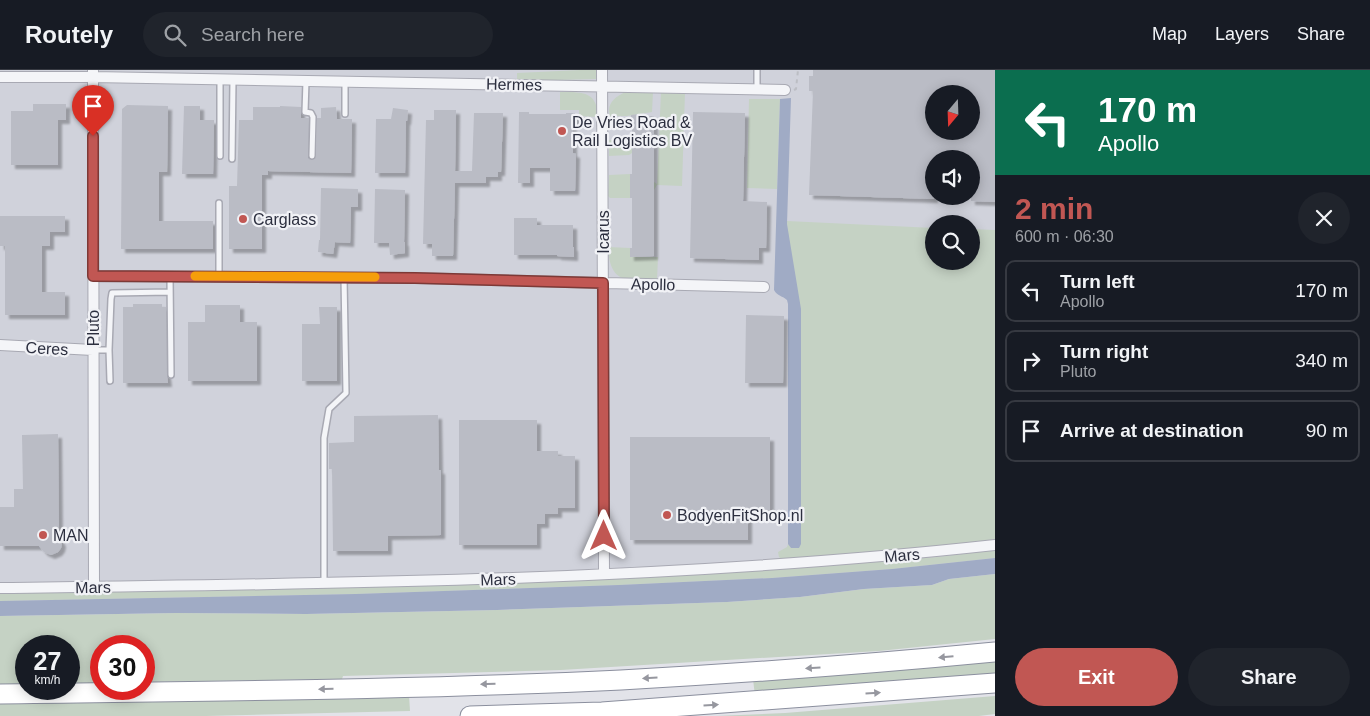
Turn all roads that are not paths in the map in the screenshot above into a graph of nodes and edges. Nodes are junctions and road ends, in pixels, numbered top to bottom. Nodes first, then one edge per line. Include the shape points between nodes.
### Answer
1 (602, 70) edge
2 (757, 70) edge
3 (93, 73) edge
4 (5, 74) edge
5 (227, 77) edge
6 (306, 80) junction
7 (345, 81) junction
8 (602, 86) junction
9 (757, 89) junction
10 (785, 90) road end
11 (345, 114) dead end
12 (220, 156) dead end
13 (312, 156) dead end
14 (232, 159) dead end
15 (219, 203) dead end
16 (93, 276) junction
17 (170, 276) junction
18 (219, 276) junction
19 (344, 277) junction
20 (603, 283) junction
21 (764, 287) dead end
22 (170, 292) junction
23 (0, 346) edge
24 (93, 350) junction
25 (109, 350) junction
26 (171, 375) dead end
27 (110, 381) dead end
28 (995, 545) edge
29 (604, 574) junction
30 (324, 583) junction
31 (94, 587) junction
32 (0, 588) edge
33 (995, 652) edge
34 (995, 683) edge
35 (0, 694) edge
36 (470, 716) edge

1 - 8 street, Icarus
2 - 9 lane
3 - 4 street, Hermes
3 - 5 street, Hermes
3 - 16 street, Pluto
5 - 6 street, Hermes
5 - 12 lane
5 - 14 lane
6 - 7 street, Hermes
6 - 13 lane via 305,112 313,116
7 - 8 street, Hermes
7 - 11 lane
8 - 9 street, Hermes
8 - 20 street, Icarus
9 - 10 street, Hermes
15 - 18 lane
16 - 17 street, Apollo
16 - 24 street, Pluto
17 - 18 street, Apollo
17 - 22 lane
18 - 19 street, Apollo
19 - 20 street, Apollo
19 - 30 lane via 346,393 329,409 324,438
20 - 21 street, Apollo
20 - 29 street, Icarus
22 - 25 lane via 112,293
22 - 26 lane
23 - 24 street, Ceres
24 - 25 lane
24 - 31 street, Pluto
25 - 27 lane
28 - 29 street, Mars via 860,558
29 - 30 street, Mars
30 - 31 street, Mars
31 - 32 street, Mars
33 -> 35 highway via 619,680 376,688
36 -> 34 highway via 602,712

